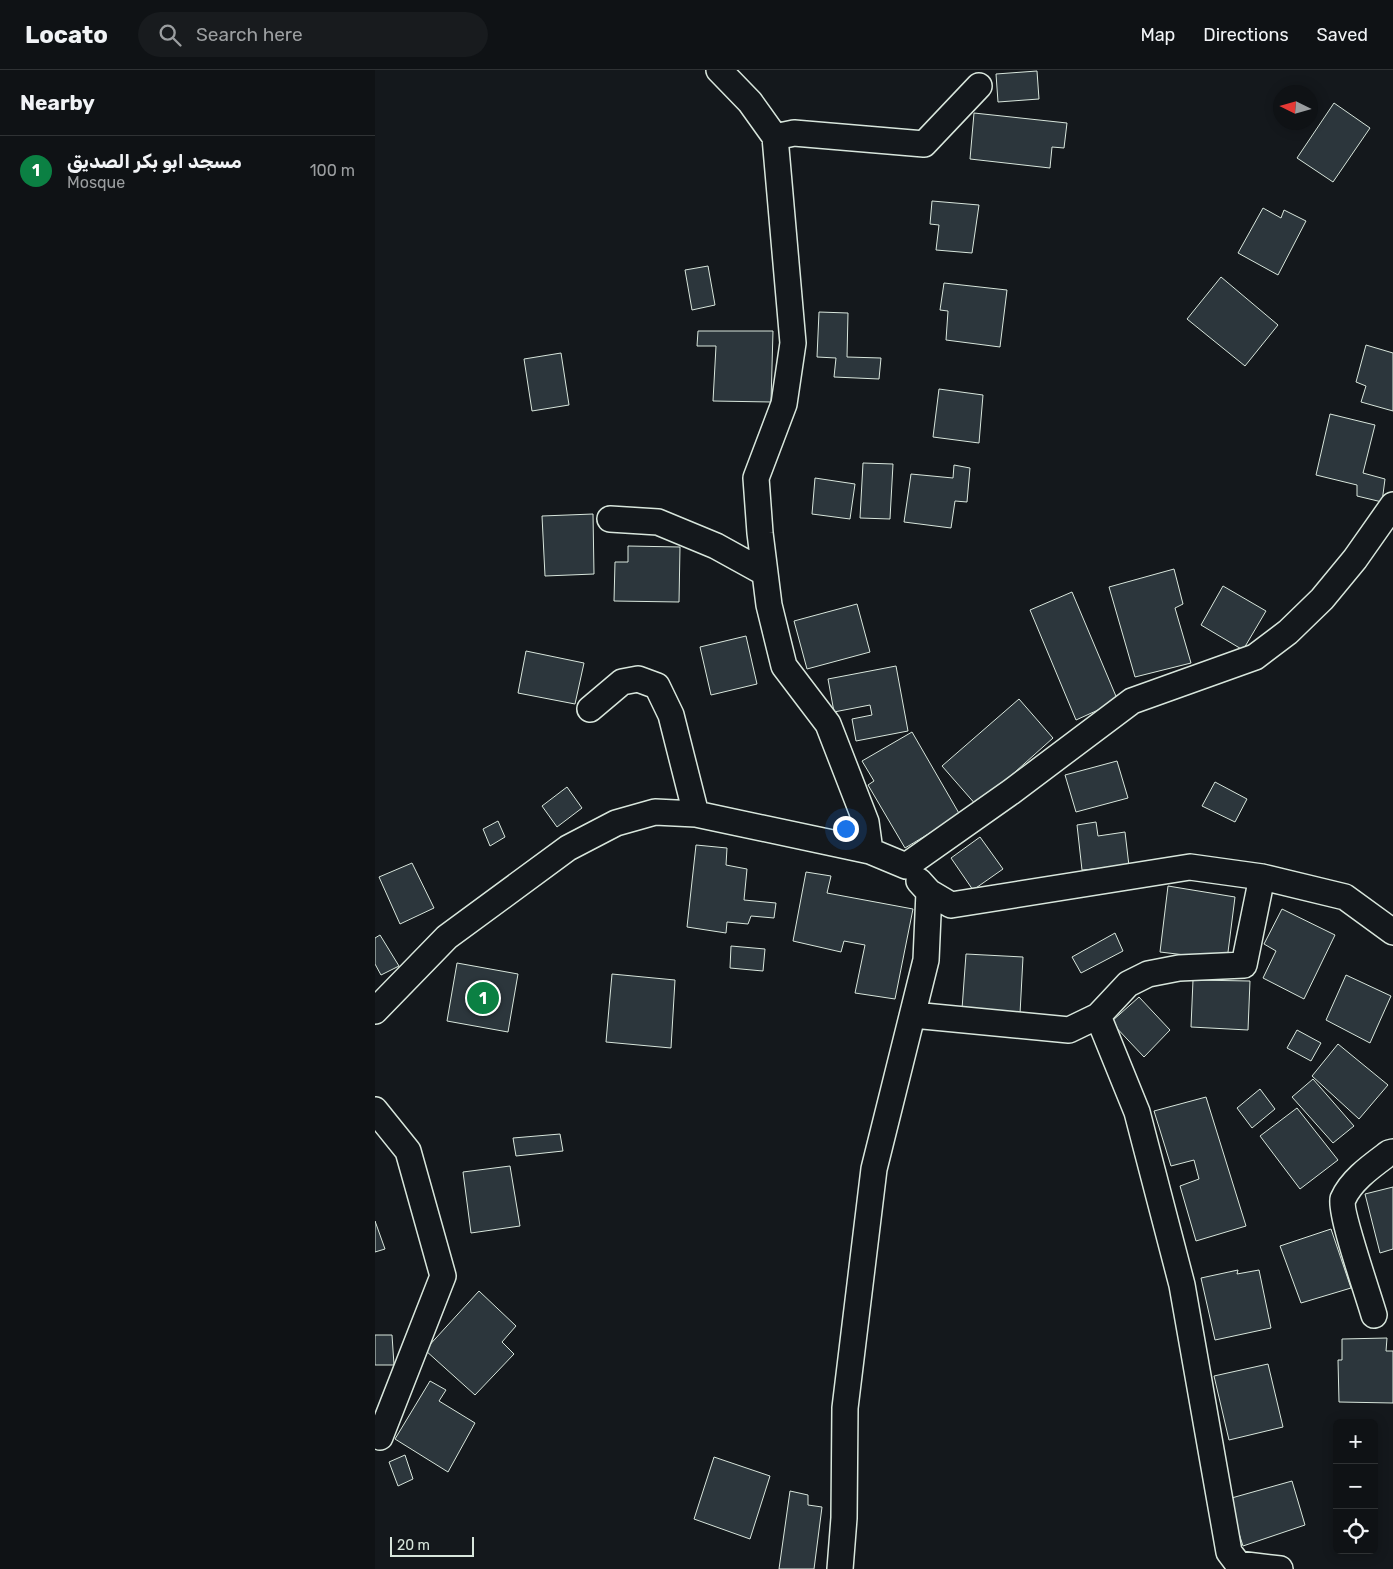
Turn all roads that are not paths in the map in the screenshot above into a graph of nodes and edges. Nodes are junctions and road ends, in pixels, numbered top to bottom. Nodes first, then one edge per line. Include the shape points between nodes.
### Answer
1 (719, 70) edge
2 (979, 86) dead end
3 (775, 137) junction
4 (1393, 505) edge
5 (610, 519) dead end
6 (765, 573) junction
7 (590, 709) dead end
8 (696, 814) junction
9 (870, 851) junction
10 (906, 866) junction
11 (1262, 878) junction
12 (929, 892) junction
13 (1393, 932) edge
14 (375, 1011) edge
15 (913, 1016) junction
16 (1098, 1016) junction
17 (375, 1110) edge
18 (1393, 1152) edge
19 (1374, 1315) dead end
20 (380, 1437) dead end
21 (840, 1569) edge
22 (1280, 1569) edge

1 - 3 street via 750,102
2 - 3 street via 924,144 794,132
3 - 6 street via 793,343 783,404 756,478
4 - 10 street via 1322,599 1288,632 1255,657 1132,701
5 - 6 street via 658,522 716,546
6 - 9 street via 784,666 827,724 866,822
7 - 8 street via 623,682 638,679 657,686 671,715
8 - 9 street
8 - 14 street via 647,814 616,823 568,848 447,936
9 - 10 street
10 - 12 street
11 - 12 street via 1190,867 951,905
11 - 13 street via 1345,897
11 - 16 street via 1244,965 1179,968 1148,974 1128,984
12 - 15 street via 926,960
15 - 16 street via 1069,1030
15 - 21 street via 874,1169 845,1408
16 - 22 street via 1137,1112 1182,1285 1229,1552 1239,1564
17 - 20 street via 408,1151 443,1276
18 - 19 street via 1367,1170 1342,1202

